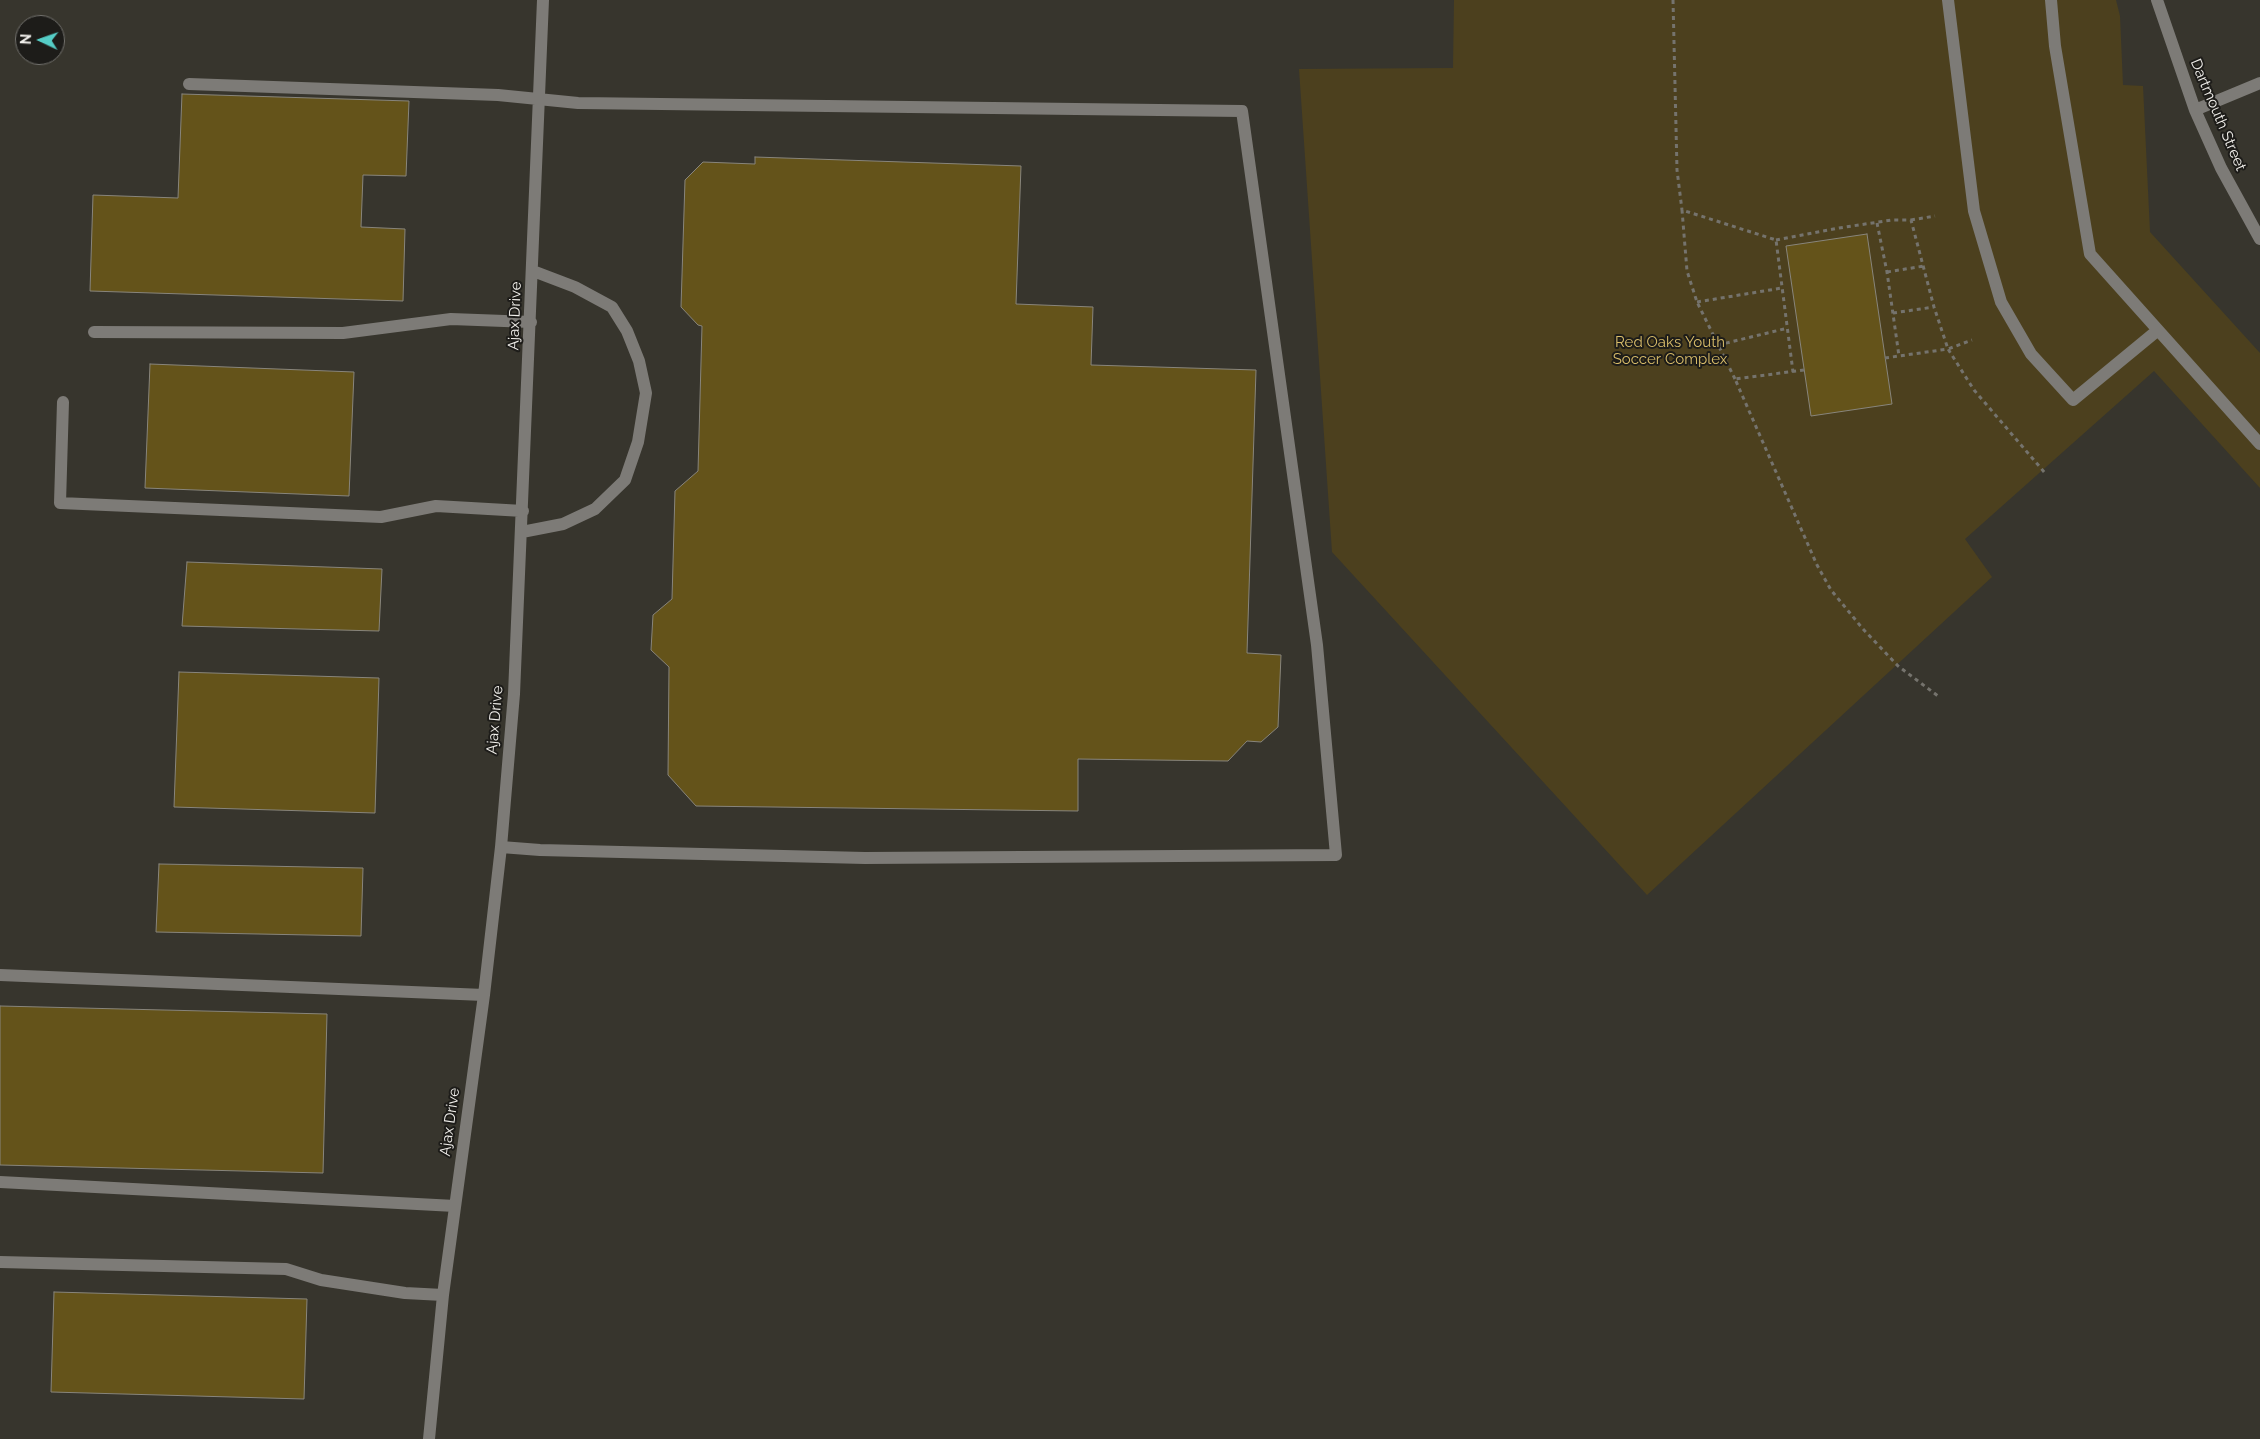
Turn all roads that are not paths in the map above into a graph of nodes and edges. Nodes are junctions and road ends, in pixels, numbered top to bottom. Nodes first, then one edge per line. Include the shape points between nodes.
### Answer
1 (543, 0) edge
2 (1948, 0) edge
3 (2051, 0) edge
4 (2157, 0) edge
5 (2260, 83) edge
6 (189, 84) dead end
7 (539, 98) junction
8 (2195, 110) junction
9 (2260, 239) edge
10 (533, 271) junction
11 (531, 322) junction
12 (2158, 330) junction
13 (94, 332) dead end
14 (63, 402) dead end
15 (2260, 444) edge
16 (523, 511) junction
17 (522, 532) junction
18 (501, 847) junction
19 (0, 975) edge
20 (484, 995) junction
21 (0, 1182) edge
22 (455, 1206) junction
23 (0, 1262) edge
24 (443, 1295) junction
25 (429, 1439) edge

1 - 7 street, Ajax Drive
2 - 12 street via 1974,212 2001,302 2032,354 2073,400
3 - 12 street via 2055,46 2090,254
4 - 8 street, Dartmouth Street
5 - 8 street
6 - 7 street
7 - 10 street, Ajax Drive
7 - 18 street via 578,103 1242,111 1317,645 1336,855 865,858
8 - 9 street, Dartmouth Street via 2221,168
10 - 11 street, Ajax Drive
10 - 17 street via 575,287 612,307 640,361 646,393 638,442 625,480 595,509 563,524
11 - 13 street via 451,319 344,334
11 - 16 street, Ajax Drive
12 - 15 street
14 - 16 street via 60,503 381,517 436,506
16 - 17 street, Ajax Drive
17 - 18 street, Ajax Drive via 514,694
18 - 20 street, Ajax Drive
19 - 20 street
20 - 22 street, Ajax Drive
21 - 22 street
22 - 24 street, Ajax Drive
23 - 24 street via 286,1269 321,1280 404,1293
24 - 25 street, Ajax Drive

